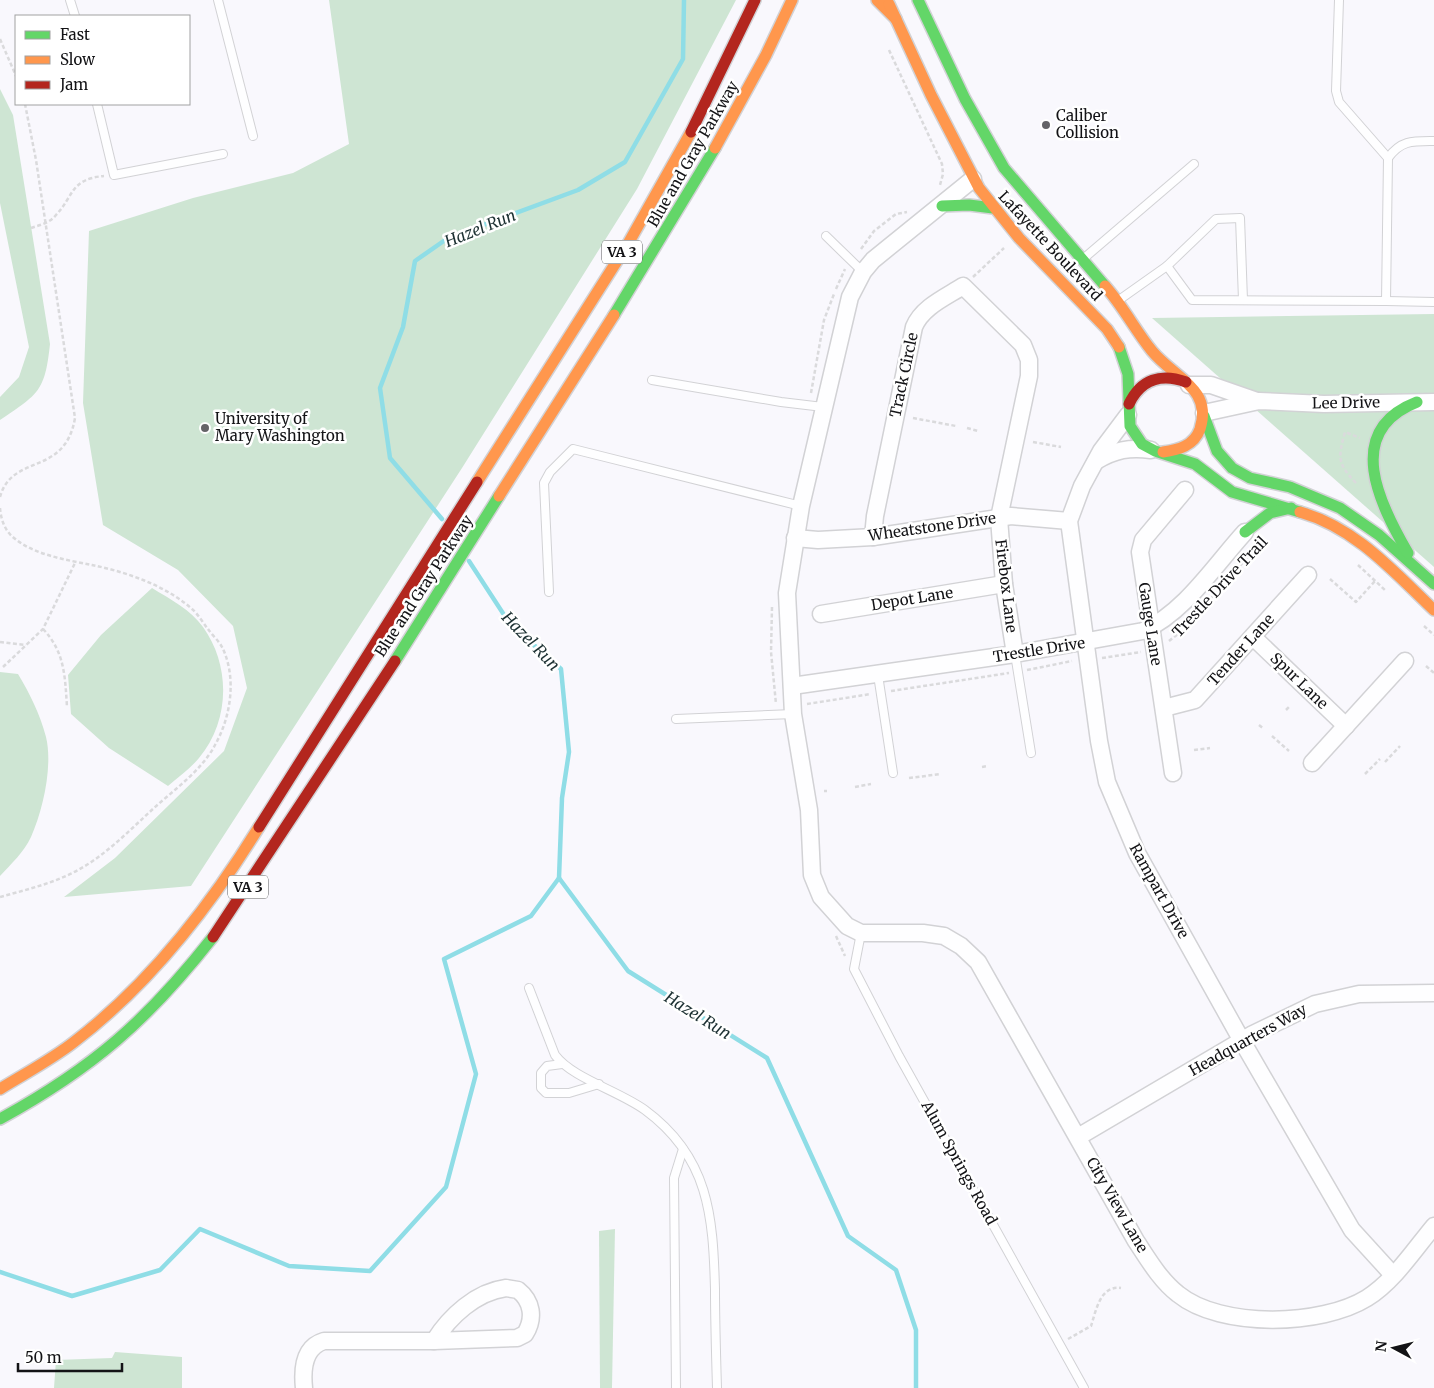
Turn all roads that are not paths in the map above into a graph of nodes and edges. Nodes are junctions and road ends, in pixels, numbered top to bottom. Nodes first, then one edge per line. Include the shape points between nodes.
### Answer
1 (70, 0) edge
2 (218, 0) edge
3 (756, 0) edge
4 (792, 0) edge
5 (877, 0) edge
6 (888, 0) edge
7 (918, 0) edge
8 (1339, 0) edge
9 (75, 15) edge
10 (896, 19) junction
11 (794, 24) dead end
12 (768, 51) junction
13 (96, 105) edge
14 (253, 136) dead end
15 (1434, 141) edge
16 (223, 154) dead end
17 (1388, 158) junction
18 (1194, 164) dead end
19 (985, 175) junction
20 (1015, 181) junction
21 (942, 206) junction
22 (993, 208) junction
23 (826, 236) dead end
24 (1082, 260) junction
25 (1167, 266) junction
26 (863, 272) junction
27 (1243, 300) junction
28 (1118, 301) junction
29 (1386, 301) junction
30 (1434, 302) edge
31 (652, 380) dead end
32 (1188, 383) junction
33 (1259, 402) junction
34 (1416, 402) junction
35 (1434, 402) edge
36 (823, 407) junction
37 (1129, 410) junction
38 (1204, 414) junction
39 (1158, 451) junction
40 (1096, 462) junction
41 (1185, 490) dead end
42 (1234, 493) junction
43 (801, 506) junction
44 (1291, 508) junction
45 (999, 518) junction
46 (1246, 519) junction
47 (1069, 521) junction
48 (873, 537) junction
49 (795, 538) junction
50 (1417, 569) junction
51 (1308, 575) dead end
52 (1004, 584) junction
53 (1434, 584) edge
54 (549, 592) dead end
55 (1434, 610) edge
56 (821, 614) dead end
57 (1151, 628) junction
58 (1253, 637) junction
59 (1086, 642) junction
60 (1015, 654) junction
61 (1405, 661) dead end
62 (878, 675) junction
63 (792, 686) junction
64 (1164, 708) junction
65 (797, 710) junction
66 (676, 719) dead end
67 (1346, 726) junction
68 (1031, 753) dead end
69 (1312, 763) dead end
70 (893, 773) dead end
71 (1173, 773) dead end
72 (861, 933) junction
73 (528, 988) dead end
74 (1434, 993) edge
75 (1242, 1041) junction
76 (562, 1064) junction
77 (599, 1084) junction
78 (0, 1089) edge
79 (0, 1119) edge
80 (1078, 1137) junction
81 (683, 1149) junction
82 (1434, 1226) edge
83 (1393, 1275) junction
84 (434, 1341) junction
85 (304, 1388) edge
86 (676, 1388) edge
87 (717, 1388) edge
88 (1084, 1388) edge

1 - 9 lane
2 - 14 lane
3 - 78 main road, Blue and Gray Parkway / VA 3 via 700,117 629,242 248,844 178,942 146,980 72,1044
4 - 12 main road, Blue and Gray Parkway / VA 3
5 - 10 main road
6 - 10 main road, Lafayette Boulevard
7 - 20 main road, Lafayette Boulevard via 965,99 998,159
8 - 17 lane via 1336,91 1339,102
10 - 19 main road, Lafayette Boulevard
11 - 12 main road
12 - 79 main road, Blue and Gray Parkway / VA 3 via 668,228 218,931 147,1014 109,1049 67,1079
13 - 16 lane via 114,175
15 - 17 lane via 1400,144
17 - 29 lane
18 - 24 lane
19 - 20 main road
19 - 21 street
19 - 22 main road, Lafayette Boulevard
20 - 24 main road, Lafayette Boulevard
21 - 22 main road
21 - 26 street via 873,260
22 - 37 main road, Lafayette Boulevard via 1117,342 1128,369
23 - 26 lane
24 - 28 main road, Lafayette Boulevard
25 - 27 lane via 1192,300
25 - 27 lane via 1216,219 1240,218
25 - 28 lane
26 - 36 street via 844,316
27 - 29 lane
28 - 32 main road, Lafayette Boulevard via 1153,352
29 - 30 lane
31 - 36 lane
32 - 33 street via 1211,385
32 - 37 main road via 1168,376 1149,380 1136,391
32 - 38 main road, Lafayette Boulevard via 1200,397
33 - 34 street, Lee Drive
33 - 38 street
34 - 35 street, Lee Drive
34 - 50 main road via 1396,411 1383,427 1376,443 1372,471 1378,495
36 - 43 street
37 - 39 main road, Lafayette Boulevard via 1130,426 1138,441
37 - 40 street, Rampart Drive
38 - 39 main road via 1201,428 1189,444 1178,450
38 - 50 main road, Lafayette Boulevard via 1217,450 1232,468 1250,478 1290,487 1340,508 1379,535
39 - 40 street via 1121,450
39 - 42 main road, Lafayette Boulevard via 1194,463 1216,483
40 - 47 street, Rampart Drive via 1082,486
41 - 57 street, Gauge Lane via 1140,547
42 - 44 main road, Lafayette Boulevard
42 - 46 main road
43 - 49 street
43 - 54 lane via 573,449 550,472 544,483
44 - 46 main road
44 - 55 main road, Lafayette Boulevard via 1330,523 1348,534
45 - 47 street, Wheatstone Drive via 1020,515
45 - 48 street, Wheatstone Drive
45 - 48 street, Track Circle via 1029,376 1029,360 1023,345 963,286 926,310 914,328
45 - 52 street, Firebox Lane
46 - 57 street, Trestle Drive via 1174,612
47 - 59 street, Rampart Drive
48 - 49 street, Wheatstone Drive
49 - 63 street via 787,593
50 - 53 main road, Lafayette Boulevard
51 - 58 street, Tender Lane
52 - 56 street, Depot Lane
52 - 60 street, Firebox Lane
57 - 59 street, Trestle Drive
57 - 64 street, Gauge Lane
58 - 64 street, Tender Lane via 1195,700
58 - 67 street, Spur Lane
59 - 60 street, Trestle Drive
59 - 75 street, Rampart Drive via 1107,782 1120,817
60 - 62 street, Trestle Drive
60 - 68 lane
61 - 67 street
62 - 63 street, Trestle Drive
62 - 70 lane
63 - 65 street
64 - 71 street, Gauge Lane
65 - 66 lane
65 - 72 street via 809,810 812,875 821,897 831,909 847,926
67 - 69 street
72 - 80 street, City View Lane via 923,933 944,936 961,946 978,962
72 - 88 lane, Alum Springs Road via 854,969 895,1049
73 - 76 lane via 555,1055
74 - 75 street, Headquarters Way via 1359,994 1314,1004
75 - 80 street, Headquarters Way
75 - 83 street, Rampart Drive via 1352,1230
76 - 77 lane
76 - 77 lane via 546,1066 541,1073 541,1088 546,1093 569,1093
77 - 81 lane via 646,1110
80 - 83 street, City View Lane via 1136,1241 1161,1277 1179,1295 1215,1312 1253,1319 1294,1319 1333,1314 1367,1298
81 - 86 lane via 674,1178
81 - 87 lane via 700,1179 713,1225
82 - 83 street, City View Lane
84 - 84 street via 517,1338 529,1328 530,1305 518,1290 495,1290 453,1316
84 - 85 street via 316,1343 306,1354

